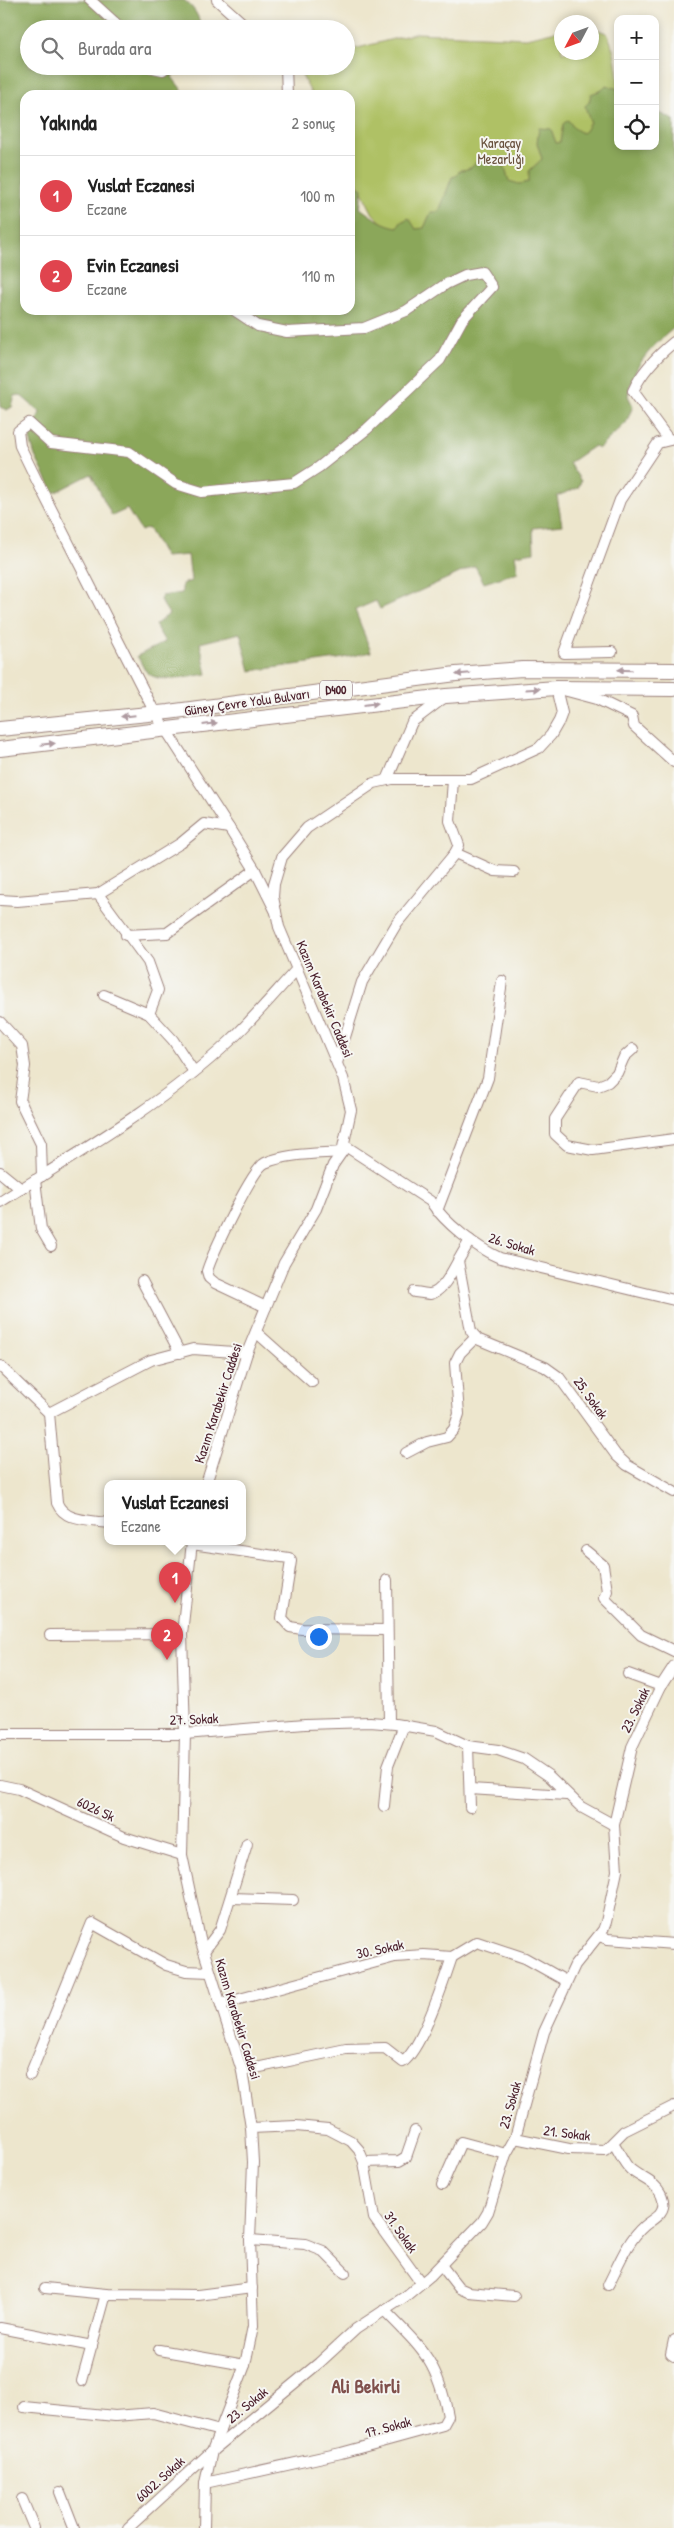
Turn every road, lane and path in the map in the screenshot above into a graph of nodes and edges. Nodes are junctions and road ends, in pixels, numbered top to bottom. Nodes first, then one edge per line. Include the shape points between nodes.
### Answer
1 (90, 0) edge
2 (217, 0) edge
3 (112, 20) edge
4 (240, 20) edge
5 (286, 75) edge
6 (287, 90) edge
7 (242, 315) edge
8 (674, 342) edge
9 (672, 439) edge
10 (612, 652) dead end
11 (674, 670) edge
12 (556, 688) junction
13 (674, 689) edge
14 (446, 696) junction
15 (155, 713) junction
16 (0, 729) edge
17 (167, 730) junction
18 (0, 749) edge
19 (674, 762) edge
20 (387, 780) junction
21 (453, 780) junction
22 (229, 828) junction
23 (456, 853) junction
24 (255, 870) junction
25 (514, 872) dead end
26 (98, 894) junction
27 (0, 900) edge
28 (276, 912) junction
29 (126, 935) junction
30 (297, 969) junction
31 (502, 981) dead end
32 (104, 995) dead end
33 (149, 1014) junction
34 (0, 1022) edge
35 (633, 1049) dead end
36 (337, 1063) junction
37 (194, 1072) junction
38 (674, 1139) edge
39 (343, 1149) junction
40 (0, 1172) edge
41 (39, 1178) junction
42 (21, 1189) junction
43 (0, 1202) edge
44 (437, 1211) junction
45 (470, 1240) junction
46 (51, 1246) dead end
47 (458, 1261) junction
48 (142, 1280) dead end
49 (414, 1292) dead end
50 (674, 1300) edge
51 (266, 1307) junction
52 (256, 1332) junction
53 (476, 1337) junction
54 (180, 1353) junction
55 (248, 1353) junction
56 (0, 1366) edge
57 (312, 1382) dead end
58 (49, 1413) junction
59 (406, 1453) dead end
60 (207, 1480) edge
61 (674, 1492) edge
62 (104, 1522) edge
63 (192, 1545) edge
64 (206, 1545) edge
65 (586, 1551) dead end
66 (387, 1580) dead end
67 (388, 1630) junction
68 (182, 1634) junction
69 (50, 1635) dead end
70 (674, 1651) edge
71 (674, 1666) edge
72 (628, 1674) dead end
73 (661, 1686) junction
74 (389, 1723) junction
75 (404, 1725) junction
76 (0, 1734) edge
77 (185, 1734) junction
78 (468, 1746) junction
79 (0, 1785) edge
80 (470, 1789) junction
81 (566, 1795) junction
82 (384, 1806) dead end
83 (470, 1807) dead end
84 (614, 1825) junction
85 (247, 1844) dead end
86 (182, 1855) junction
87 (232, 1898) junction
88 (293, 1900) dead end
89 (599, 1936) junction
90 (674, 1944) edge
91 (204, 1951) junction
92 (452, 1957) junction
93 (210, 1972) junction
94 (566, 1981) junction
95 (221, 2004) junction
96 (242, 2071) junction
97 (30, 2075) dead end
98 (674, 2106) edge
99 (251, 2128) junction
100 (416, 2131) dead end
101 (515, 2138) junction
102 (613, 2143) junction
103 (506, 2154) junction
104 (364, 2162) junction
105 (442, 2185) dead end
106 (663, 2204) junction
107 (674, 2208) edge
108 (250, 2240) junction
109 (441, 2265) junction
110 (345, 2273) dead end
111 (421, 2283) junction
112 (608, 2285) dead end
113 (45, 2288) dead end
114 (252, 2288) junction
115 (106, 2294) junction
116 (514, 2296) dead end
117 (384, 2310) junction
118 (0, 2328) edge
119 (674, 2340) edge
120 (92, 2346) junction
121 (159, 2350) dead end
122 (673, 2355) edge
123 (245, 2365) junction
124 (82, 2381) dead end
125 (24, 2407) dead end
126 (220, 2430) junction
127 (212, 2451) junction
128 (205, 2483) junction
129 (60, 2492) dead end
130 (22, 2499) dead end
131 (34, 2528) edge
132 (74, 2528) edge
133 (128, 2528) edge
134 (204, 2528) edge

1 - 3 street
2 - 4 street
5 - 6 street
7 - 15 street via 258,326 287,332 364,328 406,311 465,275 482,272 492,287 462,320 440,360 367,429 319,468 294,483 202,492 176,484 129,452 51,443 29,423 18,431 20,446 37,482
8 - 9 street via 660,353 633,390
9 - 10 street via 658,443 620,500 564,653
11 -> 15 highway, Güney Çevre Yolu Bulvarı / D400 via 524,669 456,674
12 - 13 highway, Güney Çevre Yolu Bulvarı / D400
14 -> 12 highway, Güney Çevre Yolu Bulvarı / D400
12 - 19 street via 596,699 632,716 634,726
12 - 21 street, Kazım Karabekir Caddesi via 562,713 551,735 539,748 478,777
17 -> 14 highway, Güney Çevre Yolu Bulvarı / D400
14 - 20 street via 412,722
15 -> 16 highway, Güney Çevre Yolu Bulvarı / D400
15 - 17 street
18 -> 17 highway, Güney Çevre Yolu Bulvarı / D400
17 - 22 street
20 - 21 street, Kazım Karabekir Caddesi
20 - 28 street, Kazım Karabekir Caddesi via 365,787 307,828 289,847 282,857 274,884
21 - 23 street via 450,821 459,845
22 - 24 street
22 - 26 street via 204,824 181,843
23 - 25 street via 495,871
23 - 36 street via 397,923 362,982
24 - 28 street
24 - 29 street via 167,933
26 - 27 street
26 - 29 street
28 - 30 street, Kazım Karabekir Caddesi
29 - 33 street via 148,962 158,990
30 - 36 street, Kazım Karabekir Caddesi
30 - 37 street via 230,1041
31 - 44 street via 488,1078
32 - 33 street
33 - 37 street via 173,1040
34 - 41 street via 22,1046 25,1066 20,1101 41,1144
35 - 38 street via 608,1082 598,1086 579,1082 555,1119 555,1134 567,1145 593,1150
36 - 39 street, Kazım Karabekir Caddesi via 351,1103
37 - 41 street
39 - 44 street, 26. Sokak via 430,1201
39 - 51 street, Kazım Karabekir Caddesi via 333,1165 316,1209 284,1263
39 - 51 street via 263,1164 246,1188 207,1271 215,1283
40 - 42 street
41 - 42 street
41 - 46 street via 40,1229
42 - 43 street
44 - 45 street, 26. Sokak
45 - 47 street
45 - 50 street, 26. Sokak via 479,1249 500,1258
47 - 49 street via 449,1277 434,1292
47 - 53 street via 471,1331
48 - 54 street
51 - 52 street, Kazım Karabekir Caddesi
52 - 55 street, Kazım Karabekir Caddesi
52 - 57 street
53 - 59 street via 455,1363 459,1414 454,1429 447,1437 427,1442
53 - 61 street, 25. Sokak via 559,1377 616,1455 627,1465
54 - 55 street via 193,1349
54 - 58 street via 151,1360
55 - 60 street, Kazım Karabekir Caddesi
56 - 58 street
58 - 62 street via 60,1509 74,1518
63 - 68 street, Kazım Karabekir Caddesi
64 - 67 street via 282,1556 291,1561 282,1618 287,1624 302,1629
65 - 70 street via 603,1565 607,1591 604,1598 641,1635
66 - 67 street
67 - 74 street
68 - 69 street
68 - 77 street, Kazım Karabekir Caddesi
71 - 73 street, 23. Sokak
72 - 73 street
73 - 84 street, 23. Sokak via 632,1746
74 - 75 street, 27. Sokak
74 - 77 street, 27. Sokak via 305,1724
75 - 78 street, 27. Sokak via 436,1731
75 - 82 street via 388,1766
76 - 77 street, 27. Sokak
77 - 86 street, Kazım Karabekir Caddesi
78 - 80 street
78 - 81 street, 27. Sokak via 498,1750 524,1759 549,1776
79 - 86 street, 6026 Sk via 20,1789 124,1837
80 - 81 street
80 - 83 street
81 - 84 street, 27. Sokak
84 - 89 street, 23. Sokak via 617,1871 606,1922
85 - 87 street
86 - 91 street, Kazım Karabekir Caddesi
87 - 88 street
87 - 91 street via 220,1930
89 - 90 street
89 - 94 street, 23. Sokak
91 - 93 street, Kazım Karabekir Caddesi
92 - 94 street via 477,1942 525,1958
92 - 95 street, 30. Sokak via 395,1957
92 - 96 street via 420,2037 403,2062 385,2048 346,2049
93 - 95 street, Kazım Karabekir Caddesi
93 - 97 street via 186,1971 166,1965 92,1924
94 - 101 street, 23. Sokak via 544,2032
95 - 96 street, Kazım Karabekir Caddesi
96 - 99 street, Kazım Karabekir Caddesi
98 - 102 street, 21. Sokak via 624,2131
99 - 104 street, 31. Sokak via 328,2128 351,2141
99 - 108 street, Kazım Karabekir Caddesi
100 - 104 street via 406,2157 399,2161
101 - 102 street, 21. Sokak via 578,2149 605,2150
101 - 103 street, 23. Sokak
102 - 106 street via 629,2168 659,2191
103 - 105 street via 461,2142
103 - 109 street, 23. Sokak via 488,2212
104 - 111 street, 31. Sokak via 374,2218
106 - 107 street
106 - 112 street via 658,2217 634,2238
108 - 110 street via 305,2244 323,2251
108 - 114 street, Kazım Karabekir Caddesi
109 - 111 street, 23. Sokak
109 - 116 street via 459,2288 468,2292
111 - 117 street, 23. Sokak
113 - 115 street
114 - 115 street via 198,2295
114 - 123 street, Kazım Karabekir Caddesi via 253,2326
115 - 120 street
117 - 127 street, 23. Sokak via 356,2329
117 - 128 street, 17. Sokak via 421,2348 440,2378 448,2416 443,2425 341,2453
118 - 120 street
119 - 122 street
120 - 124 street
121 - 123 street
123 - 126 street, Kazım Karabekir Caddesi
125 - 126 street via 115,2416 153,2413
126 - 127 street, Kazım Karabekir Caddesi
127 - 128 street, Kazım Karabekir Caddesi
127 - 133 street, 6002. Sokak
128 - 134 street, Kazım Karabekir Caddesi
129 - 132 street
130 - 131 street

